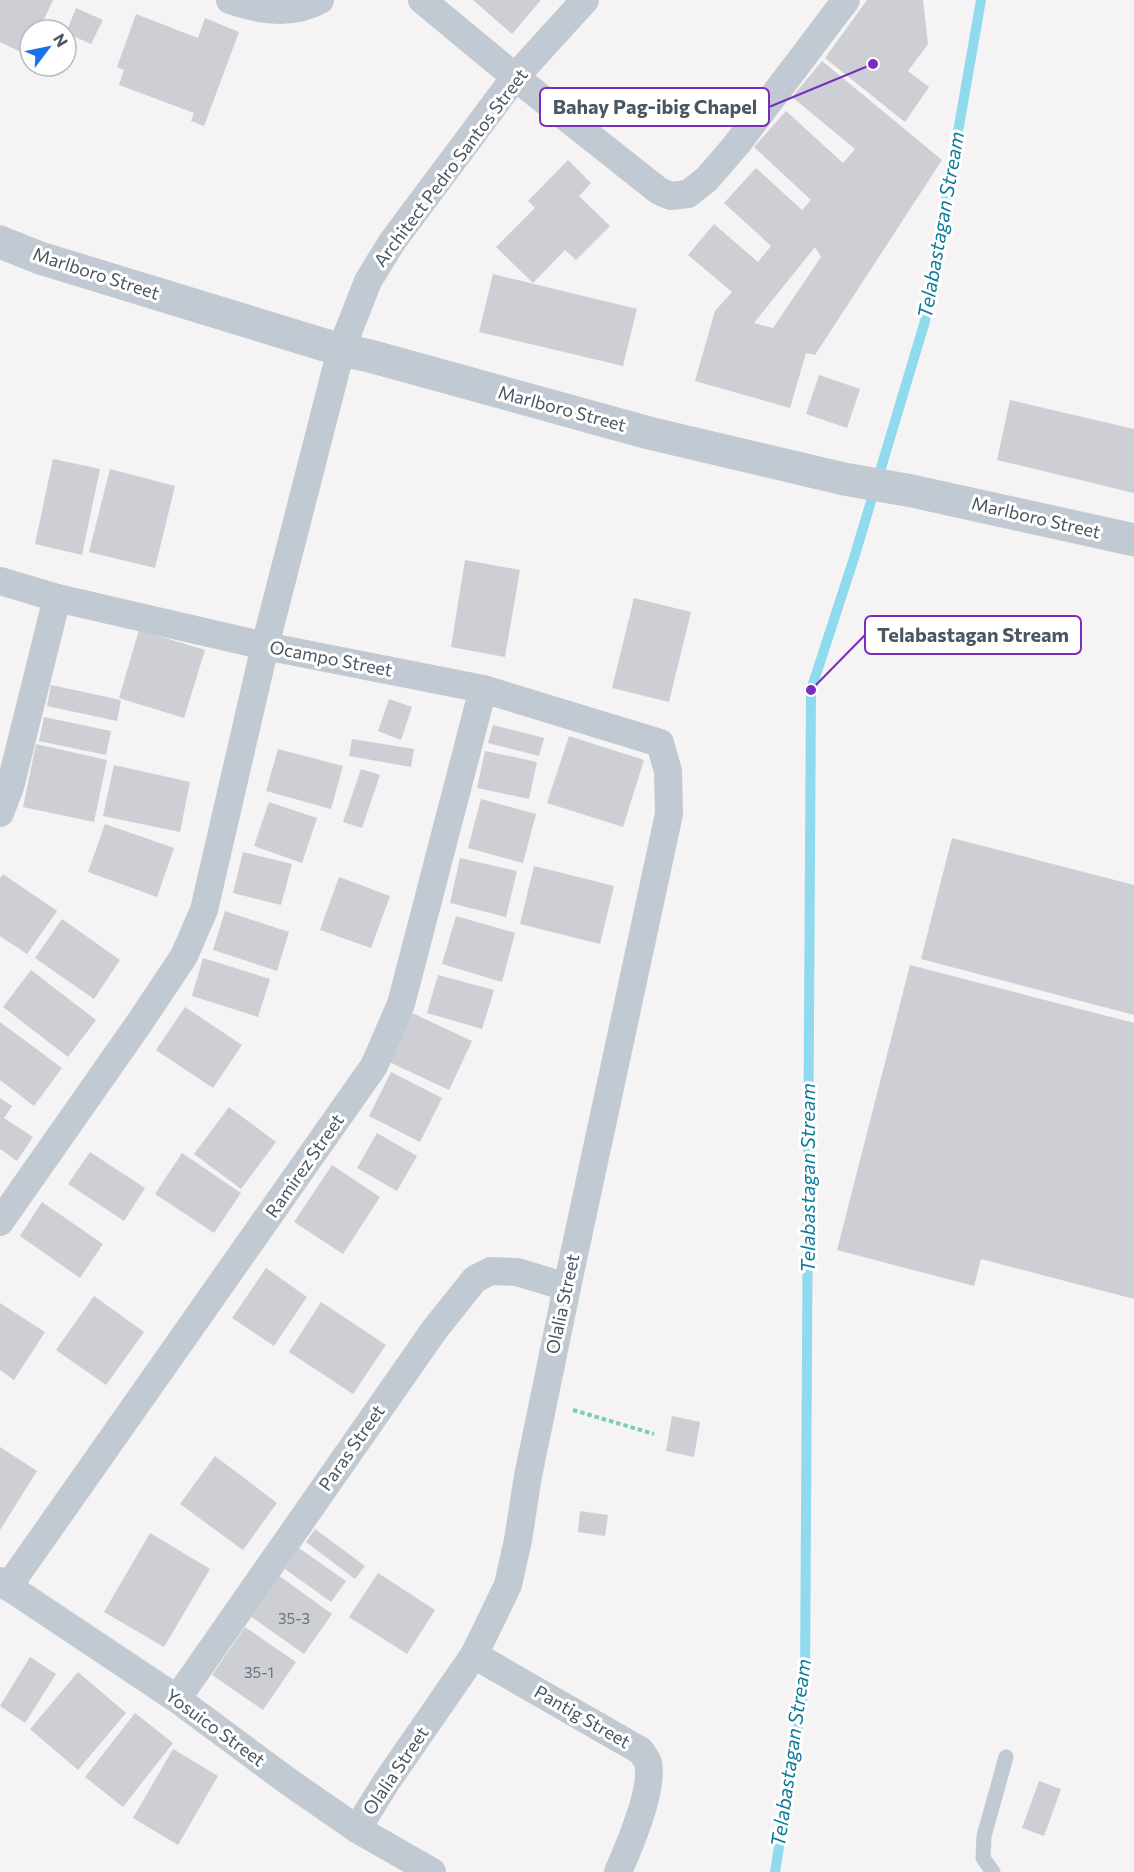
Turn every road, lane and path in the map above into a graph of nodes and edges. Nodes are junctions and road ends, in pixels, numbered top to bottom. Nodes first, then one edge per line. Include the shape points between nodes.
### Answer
1 (230, 0) edge
2 (422, 0) edge
3 (585, 0) edge
4 (846, 0) edge
5 (319, 1) edge
6 (515, 78) junction
7 (0, 242) edge
8 (341, 350) junction
9 (1134, 540) edge
10 (0, 581) edge
11 (57, 598) junction
12 (266, 646) junction
13 (483, 689) junction
14 (660, 743) joint
15 (0, 813) edge
16 (0, 1222) edge
17 (567, 1287) junction
18 (543, 1401) junction
19 (654, 1434) dead end
20 (4, 1584) edge
21 (474, 1655) junction
22 (177, 1699) junction
23 (1006, 1757) dead end
24 (357, 1829) junction
25 (432, 1872) edge
26 (618, 1872) edge
27 (993, 1872) edge

1 - 5 street via 251,7 293,10
2 - 6 street
3 - 6 street, Architect Pedro Santos Street
4 - 6 street via 737,144 688,194 671,196 659,191
6 - 8 street, Architect Pedro Santos Street via 392,242 368,281
7 - 8 street, Marlboro Street via 40,258
8 - 9 street, Marlboro Street via 649,433
8 - 12 street, Architect Pedro Santos Street
10 - 11 street, Ocampo Street
11 - 12 street, Ocampo Street
11 - 15 street via 10,787
12 - 13 street, Ocampo Street
12 - 16 street, Architect Pedro Santos Street via 204,910 184,956
13 - 14 street, Ocampo Street
13 - 20 street, Ramirez Street via 401,1004 374,1066
14 - 17 street, Olalia Street via 668,771 669,814
17 - 18 street, Olalia Street
17 - 22 street, Paras Street via 517,1272 491,1271 475,1279 435,1329
18 - 19 path
18 - 21 street, Olalia Street via 508,1585
20 - 22 street, Yosuico Street
21 - 24 street, Olalia Street
21 - 26 street, Pantig Street via 641,1751 648,1761 649,1785
22 - 24 street, Yosuico Street
23 - 27 lane via 984,1836 983,1858
24 - 25 street, Yosuico Street

